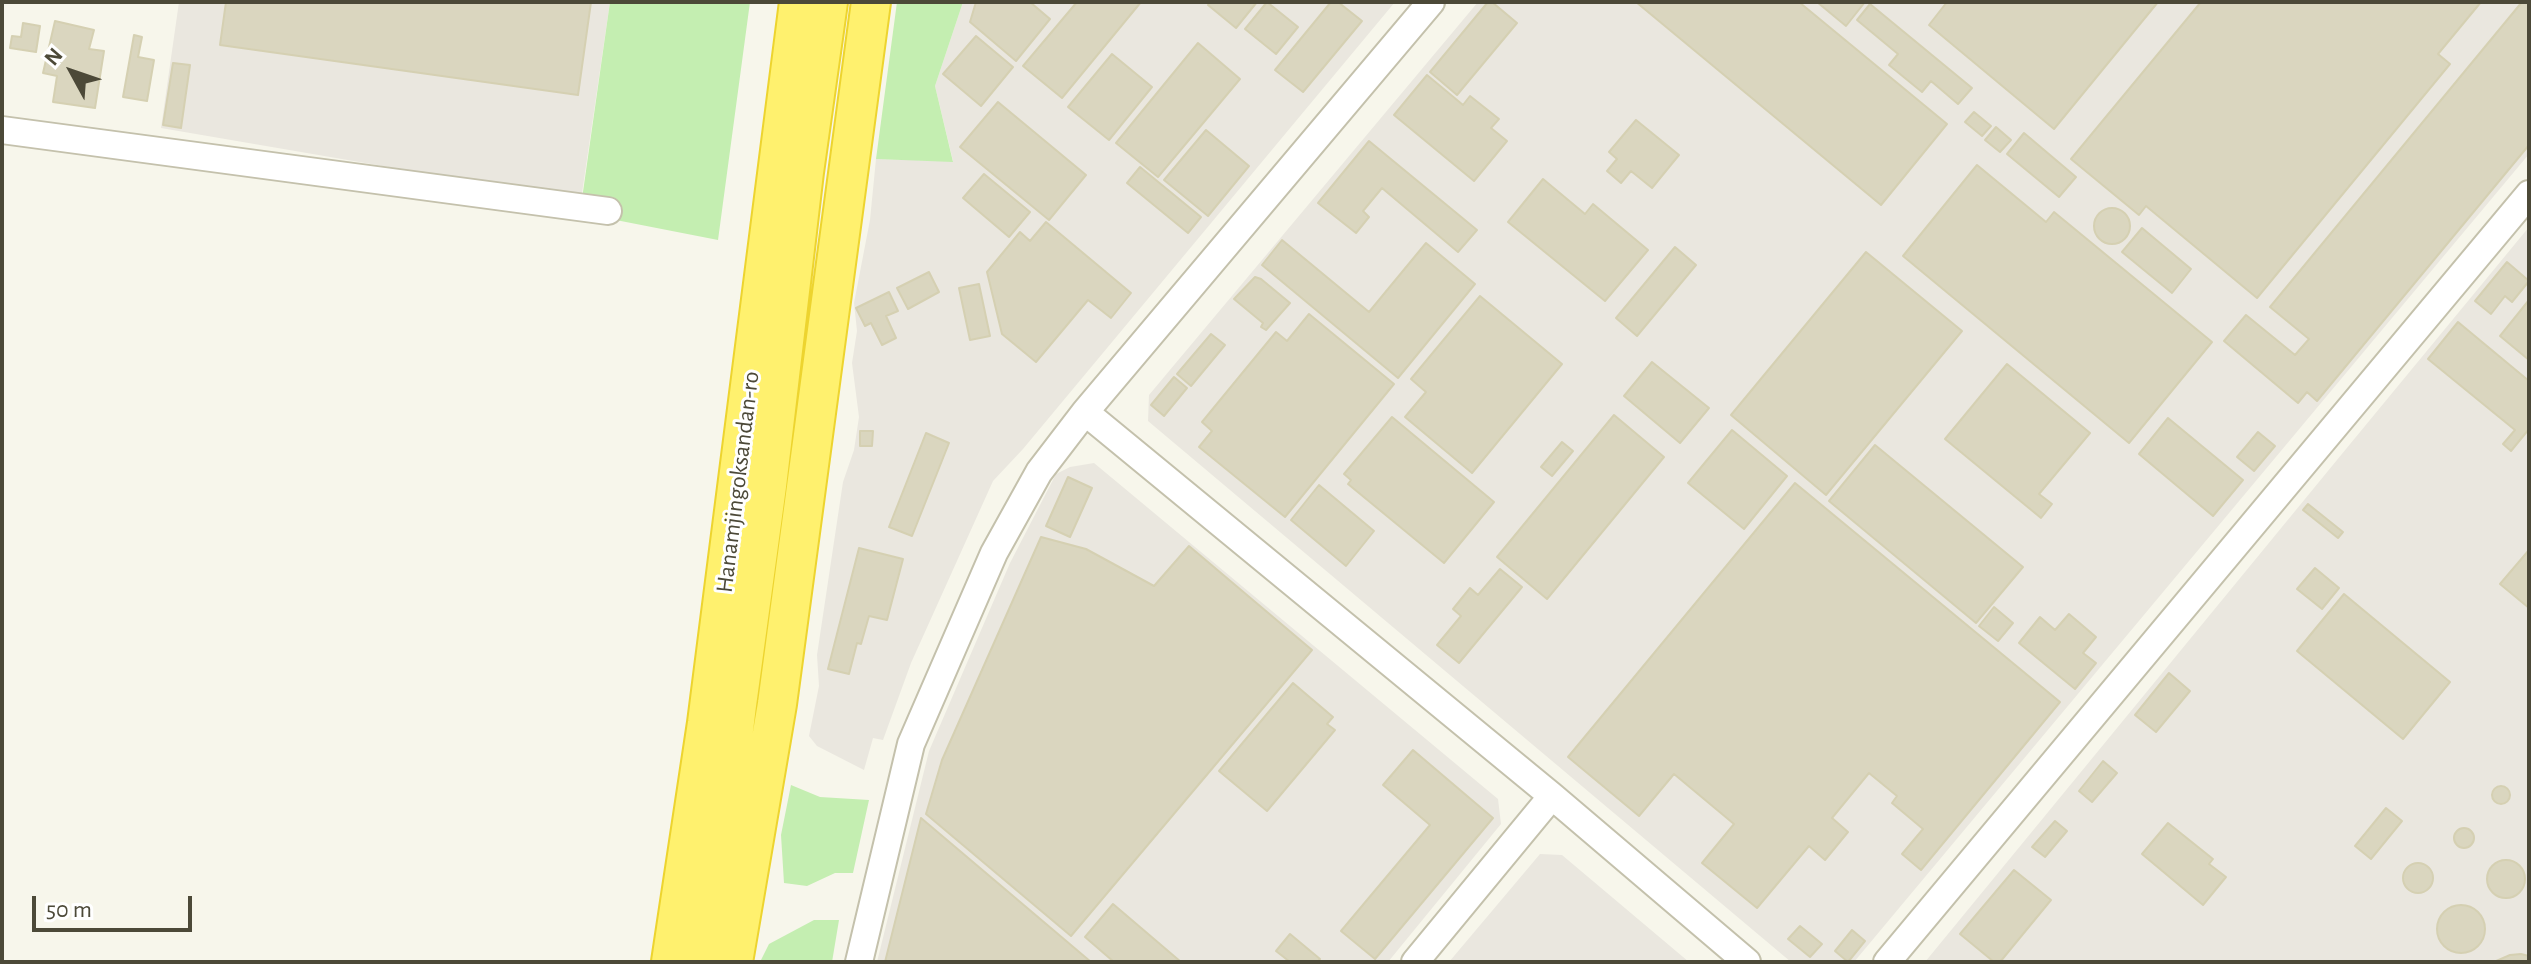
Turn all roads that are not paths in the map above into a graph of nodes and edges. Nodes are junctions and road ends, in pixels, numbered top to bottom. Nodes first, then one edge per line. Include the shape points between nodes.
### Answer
1 (772, 2) edge
2 (799, 2) edge
3 (828, 2) edge
4 (871, 2) edge
5 (1431, 2) edge
6 (2, 130) edge
7 (790, 171) junction
8 (2529, 194) edge
9 (608, 211) dead end
10 (1085, 412) junction
11 (1552, 796) junction
12 (652, 962) edge
13 (671, 962) edge
14 (706, 962) edge
15 (733, 962) edge
16 (859, 962) edge
17 (1415, 962) edge
18 (1747, 962) edge
19 (1887, 962) edge

1 - 12 highway
2 - 7 highway, Hanamjingoksandan-ro
3 - 7 highway, Hanamjingoksandan-ro
4 - 15 highway via 777,704
5 - 10 street
6 - 9 street
7 - 13 highway, Hanamjingoksandan-ro
7 - 14 highway, Hanamjingoksandan-ro via 767,486
8 - 19 street
10 - 11 street
10 - 16 street via 1039,472 994,553 911,744
11 - 17 street
11 - 18 street

